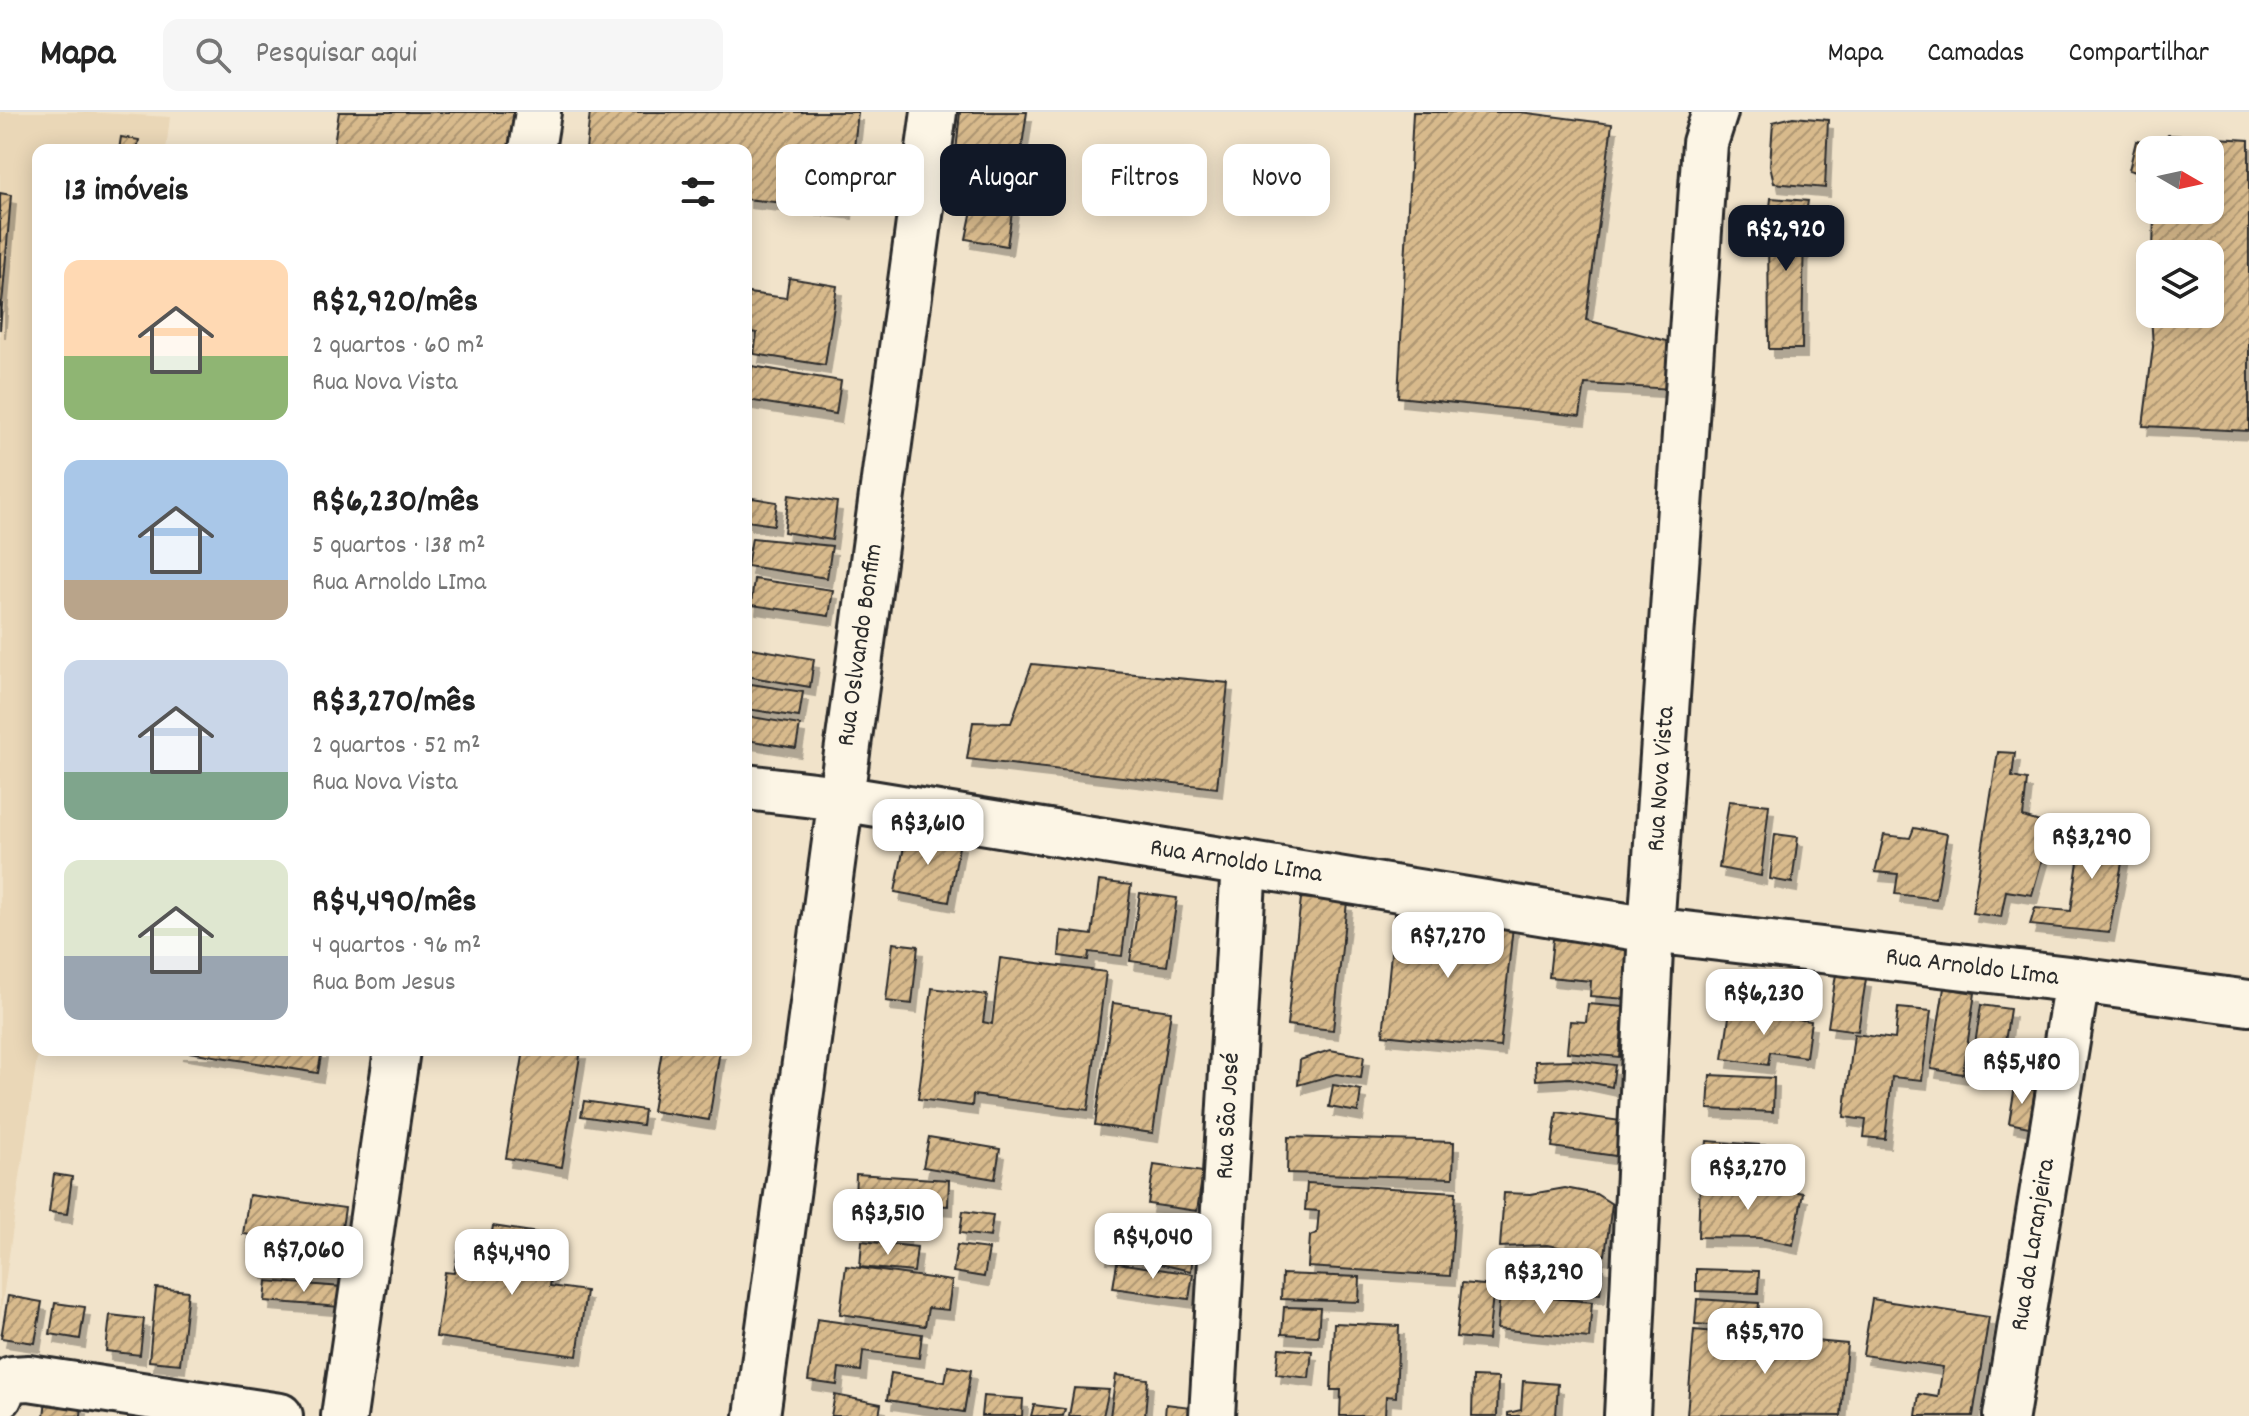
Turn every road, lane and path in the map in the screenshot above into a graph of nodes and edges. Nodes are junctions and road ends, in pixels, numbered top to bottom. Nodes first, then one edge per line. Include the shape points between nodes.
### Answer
1 (538, 112) edge
2 (934, 112) edge
3 (1703, 122) edge
4 (533, 144) edge
5 (752, 788) edge
6 (840, 798) junction
7 (1244, 863) junction
8 (1651, 930) junction
9 (2077, 980) junction
10 (2249, 1003) edge
11 (396, 1056) edge
12 (2, 1392) edge
13 (280, 1416) edge
14 (344, 1416) edge
15 (757, 1416) edge
16 (1212, 1416) edge
17 (1627, 1416) edge
18 (2006, 1416) edge

1 - 4 street
2 - 6 street, Rua Oslvando Bonfim
3 - 8 street, Rua Nova Vista
5 - 6 street, Rua Arnoldo LIma
6 - 7 street, Rua Arnoldo LIma
6 - 15 street, Rua Oslvando Bonfim
7 - 8 street, Rua Arnoldo LIma
7 - 16 street, Rua São José
8 - 9 street, Rua Arnoldo LIma
8 - 17 street, Rua Nova Vista
9 - 10 street, Rua Arnoldo LIma
9 - 18 street, Rua da Laranjeira
11 - 14 street
12 - 13 street via 12,1379 29,1378

